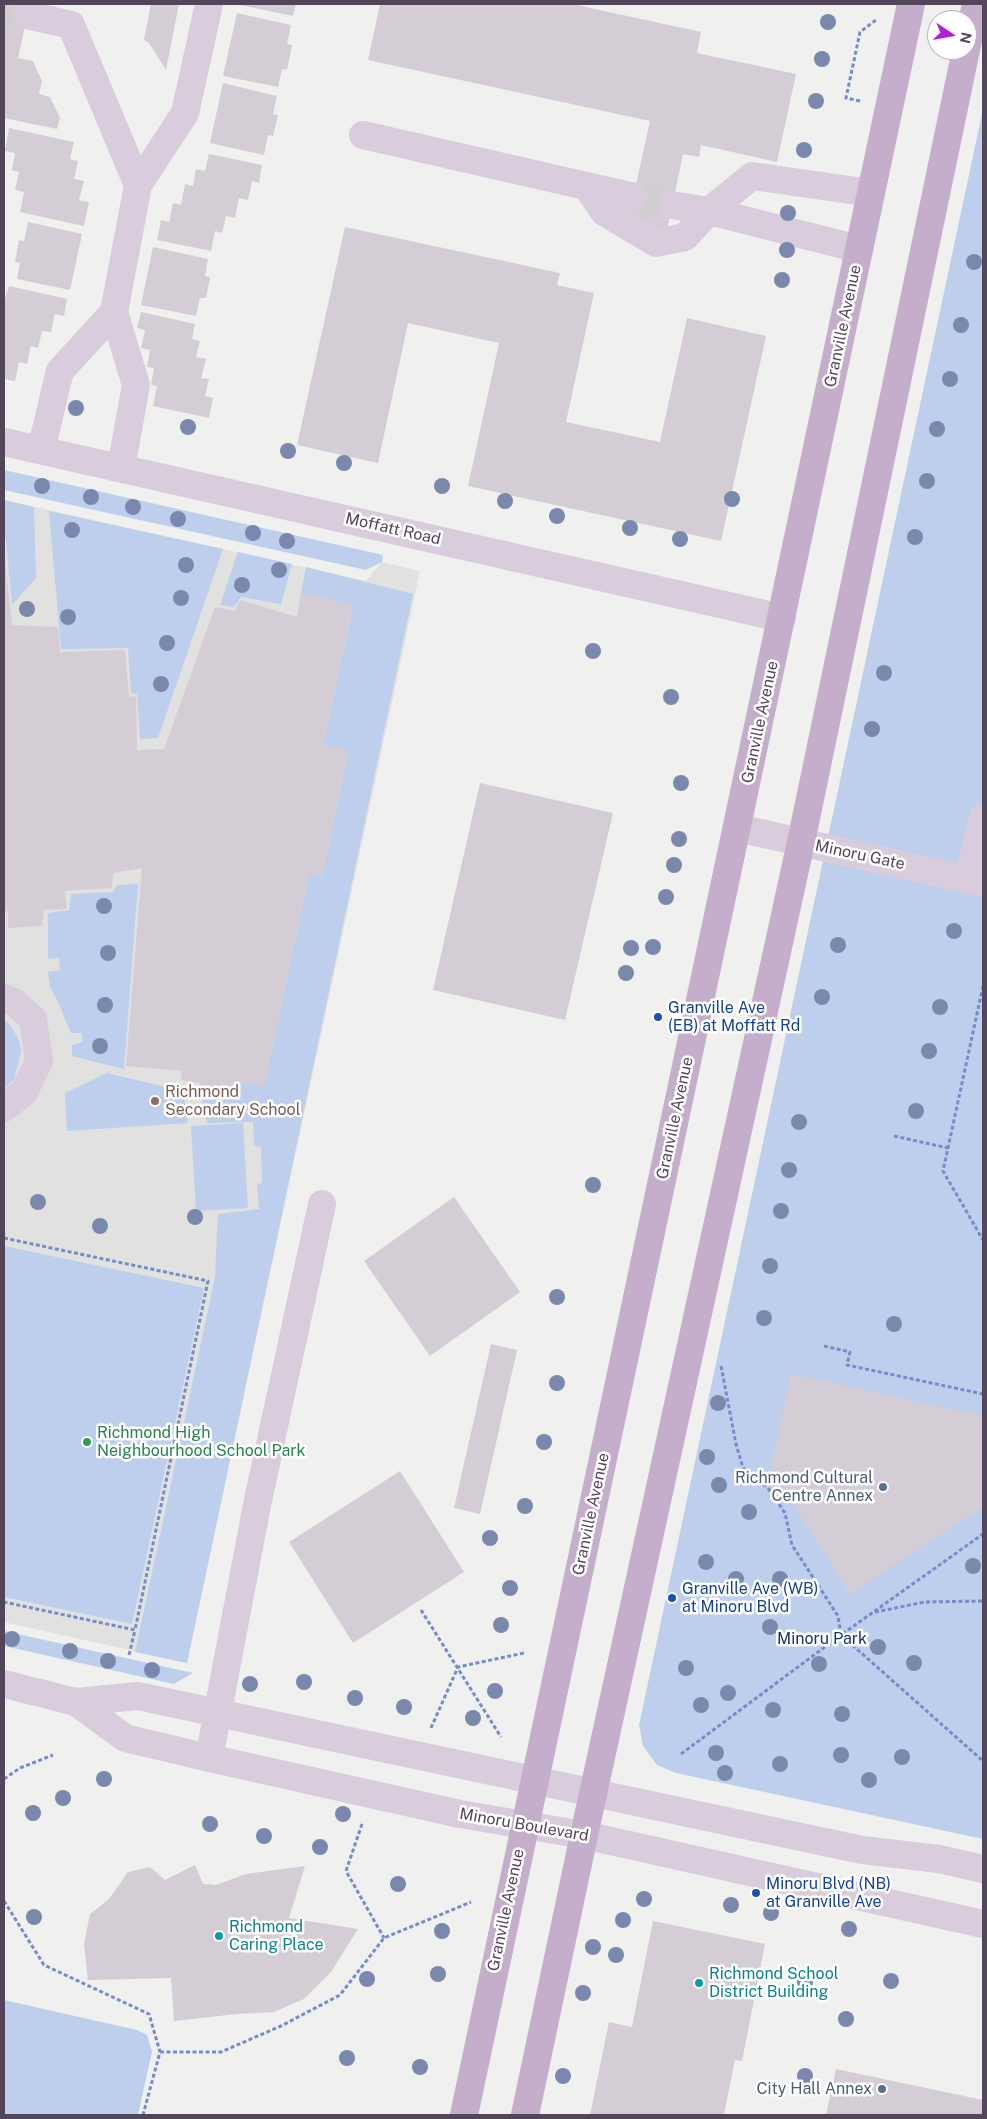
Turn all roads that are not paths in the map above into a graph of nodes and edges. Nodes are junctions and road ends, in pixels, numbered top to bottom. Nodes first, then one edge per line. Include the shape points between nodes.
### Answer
1 (209, 4) edge
2 (911, 4) edge
3 (27, 15) tunnel mouth
4 (964, 60) edge
5 (364, 135) dead end
6 (138, 185) junction
7 (587, 187) junction
8 (871, 193) junction
9 (634, 197) tunnel mouth
10 (672, 205) tunnel mouth
11 (710, 211) junction
12 (859, 249) junction
13 (114, 312) junction
14 (4, 442) edge
15 (41, 450) junction
16 (121, 468) junction
17 (782, 618) junction
18 (983, 817) edge
19 (738, 828) junction
20 (801, 842) junction
21 (976, 882) edge
22 (4, 998) edge
23 (4, 1108) edge
24 (322, 1204) dead end
25 (4, 1684) edge
26 (76, 1702) junction
27 (219, 1713) junction
28 (209, 1758) junction
29 (534, 1781) junction
30 (593, 1793) junction
31 (524, 1824) junction
32 (584, 1835) junction
33 (983, 1869) edge
34 (983, 1924) edge
35 (464, 2115) edge
36 (525, 2115) edge

1 - 6 street via 185,113
2 - 8 main road, Granville Avenue
3 - 6 street via 71,26
4 - 20 main road
5 - 7 street
6 - 13 street
7 - 9 street
7 - 11 street via 604,212 656,243 685,236
8 - 11 street via 752,176
8 - 12 main road, Granville Avenue
10 - 11 street
11 - 12 street
12 - 17 main road, Granville Avenue
13 - 15 street via 60,371
13 - 16 street via 136,385
14 - 15 street, Moffatt Road
15 - 16 street, Moffatt Road
16 - 17 street, Moffatt Road
17 - 19 main road, Granville Avenue
18 - 21 street
19 - 20 street, Minoru Gate
19 - 29 main road, Granville Avenue
20 - 21 street, Minoru Gate
20 - 30 main road
22 - 23 street via 14,1002 33,1019 39,1061 24,1092
24 - 27 street via 258,1505
25 - 26 street, Minoru Boulevard
26 - 27 street, Minoru Boulevard via 138,1696
26 - 28 street, Minoru Boulevard via 125,1738
27 - 28 street
27 - 29 street, Minoru Boulevard
28 - 31 street, Minoru Boulevard via 460,1814
29 - 30 street, Minoru Boulevard
29 - 31 main road, Granville Avenue
30 - 32 main road
30 - 33 street, Minoru Boulevard via 862,1850 939,1859
31 - 32 street, Minoru Boulevard
31 - 35 main road, Granville Avenue
32 - 34 street, Minoru Boulevard
32 - 36 main road

